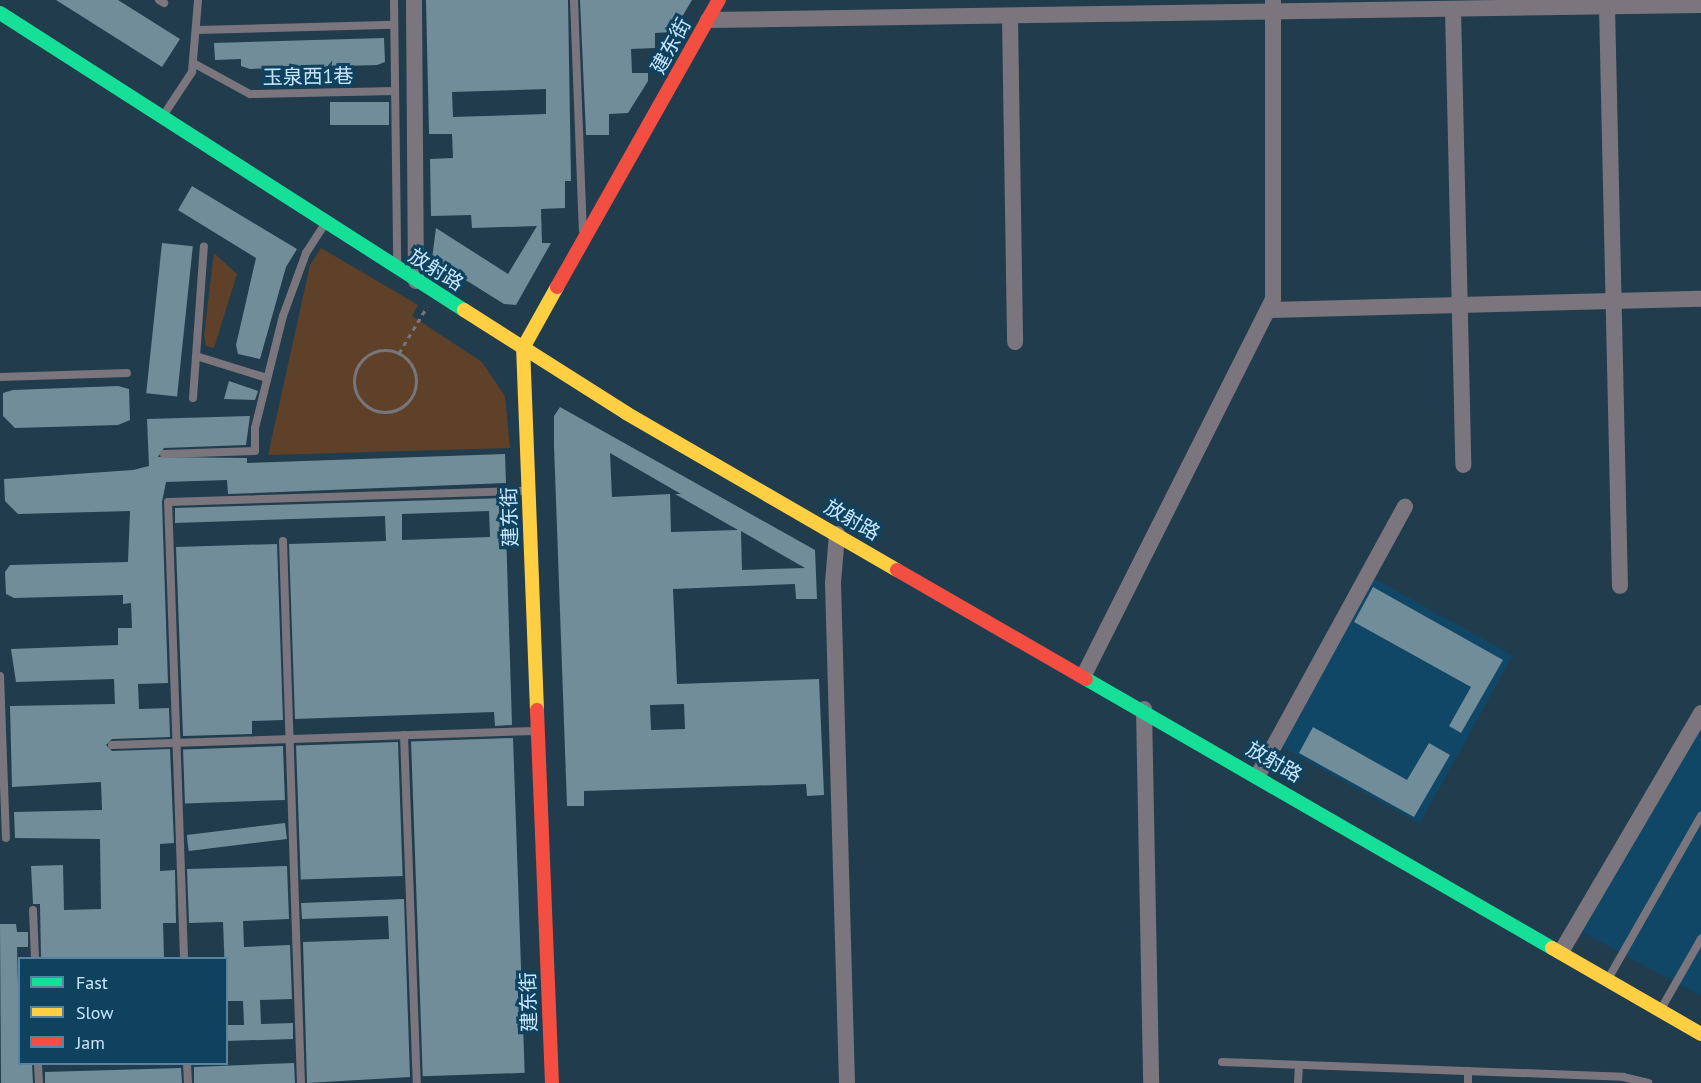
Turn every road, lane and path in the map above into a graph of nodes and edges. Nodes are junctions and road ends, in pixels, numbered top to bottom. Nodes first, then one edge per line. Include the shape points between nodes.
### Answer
1 (198, 0) edge
2 (394, 0) edge
3 (414, 0) edge
4 (574, 0) edge
5 (719, 0) edge
6 (1403, 5) edge
7 (1701, 5) edge
8 (1273, 6) edge
9 (1607, 6) junction
10 (1101, 8) edge
11 (1453, 9) junction
12 (3, 11) edge
13 (1010, 18) junction
14 (708, 20) junction
15 (394, 26) junction
16 (197, 30) junction
17 (195, 64) junction
18 (395, 91) junction
19 (161, 119) junction
20 (326, 224) junction
21 (584, 240) junction
22 (204, 246) dead end
23 (397, 269) junction
24 (416, 281) junction
25 (435, 293) junction
26 (1701, 300) edge
27 (1616, 302) junction
28 (1460, 305) junction
29 (1268, 310) junction
30 (1015, 342) dead end
31 (523, 348) junction
32 (399, 354) junction
33 (196, 356) junction
34 (127, 373) dead end
35 (0, 377) edge
36 (267, 378) junction
37 (193, 398) dead end
38 (164, 454) dead end
39 (1463, 465) dead end
40 (528, 491) junction
41 (1405, 507) dead end
42 (837, 534) junction
43 (283, 541) dead end
44 (1620, 586) dead end
45 (1084, 675) junction
46 (0, 676) edge
47 (1144, 709) junction
48 (1701, 713) edge
49 (538, 731) junction
50 (404, 735) junction
51 (290, 739) junction
52 (176, 743) junction
53 (112, 745) dead end
54 (1258, 775) junction
55 (1701, 816) edge
56 (6, 838) dead end
57 (33, 910) dead end
58 (1701, 939) edge
59 (1561, 952) junction
60 (35, 957) edge
61 (184, 957) edge
62 (1608, 980) junction
63 (1660, 1010) junction
64 (1701, 1034) edge
65 (1222, 1062) dead end
66 (38, 1065) edge
67 (187, 1065) edge
68 (1299, 1065) junction
69 (1468, 1071) junction
70 (39, 1083) edge
71 (188, 1083) edge
72 (301, 1083) edge
73 (417, 1083) edge
74 (552, 1083) edge
75 (847, 1083) edge
76 (1152, 1083) edge
77 (1298, 1083) edge
78 (1467, 1083) edge
79 (1648, 1083) edge

1 - 16 lane
2 - 15 lane
3 - 24 street
4 - 21 lane
5 - 14 street, 建东街
6 - 8 street
6 - 11 street
7 - 9 street
8 - 10 street
8 - 29 street via 1275,282
9 - 11 street
9 - 27 street
10 - 13 street
11 - 28 street
12 - 19 street, 放射路
13 - 14 street
13 - 30 street
14 - 21 street, 建东街
15 - 16 lane
15 - 18 lane
16 - 17 lane
17 - 18 lane, 玉泉西1巷 via 250,94
17 - 19 lane
18 - 23 lane
19 - 20 street, 放射路
20 - 23 street, 放射路
20 - 36 lane via 300,266
21 - 31 street, 建东街
22 - 33 lane
23 - 24 street, 放射路
24 - 25 street, 放射路
25 - 31 street, 放射路
25 - 32 path
26 - 27 street
27 - 28 street
27 - 44 street
28 - 29 street
28 - 39 street
29 - 45 street
31 - 40 street, 建东街
31 - 42 street, 放射路
32 - 32 path via 415,374 410,400 387,413 369,408 356,395 356,369 374,352
33 - 36 lane
33 - 37 lane
34 - 35 lane
36 - 38 lane via 255,428 255,451
40 - 49 street, 建东街
40 - 52 lane via 168,502
41 - 54 street
42 - 45 street, 放射路
42 - 75 street via 833,583
43 - 51 lane
45 - 47 street, 放射路
46 - 56 lane
47 - 54 street, 放射路
47 - 76 street
48 - 59 street
49 - 50 lane
49 - 74 street, 建东街
50 - 51 lane
50 - 73 lane
51 - 52 lane
51 - 72 lane
52 - 53 lane
52 - 61 lane
54 - 59 street, 放射路
55 - 62 lane
57 - 60 lane
58 - 63 lane
59 - 62 street, 放射路
62 - 63 street, 放射路
63 - 64 street, 放射路
65 - 68 lane
66 - 70 lane
67 - 71 lane
68 - 69 lane
68 - 77 lane
69 - 78 lane
69 - 79 lane via 1623,1077

